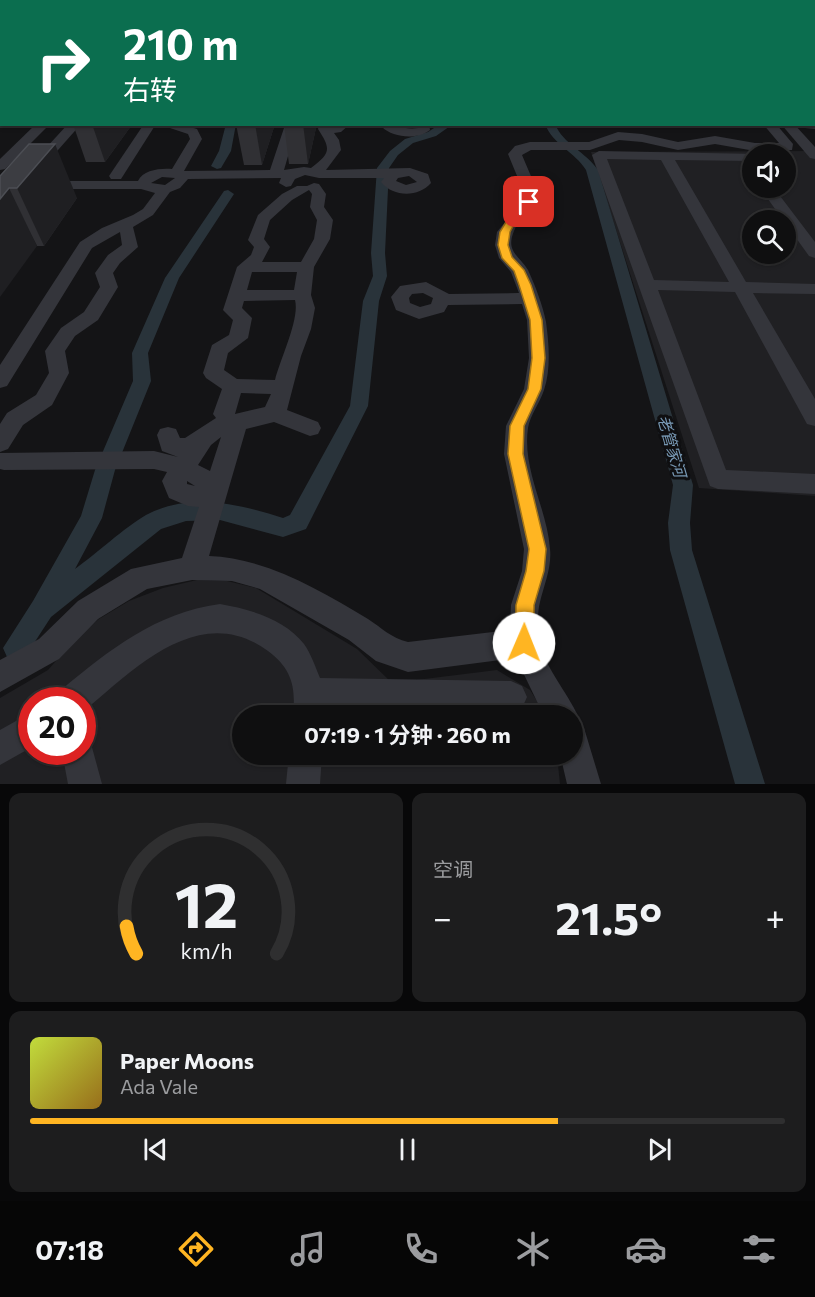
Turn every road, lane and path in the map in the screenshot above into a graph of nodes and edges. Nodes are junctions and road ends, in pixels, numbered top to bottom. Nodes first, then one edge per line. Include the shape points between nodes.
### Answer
1 (406, 0) edge
2 (429, 0) edge
3 (454, 0) edge
4 (42, 126) edge
5 (73, 126) edge
6 (149, 126) edge
7 (180, 126) edge
8 (291, 126) edge
9 (341, 126) edge
10 (388, 126) edge
11 (423, 126) edge
12 (770, 126) edge
13 (789, 126) edge
14 (325, 127) edge
15 (666, 156) junction
16 (815, 156) edge
17 (796, 157) edge
18 (742, 161) edge
19 (0, 166) edge
20 (276, 174) junction
21 (116, 176) junction
22 (24, 180) junction
23 (174, 180) junction
24 (392, 180) dead end
25 (146, 181) junction
26 (307, 181) junction
27 (773, 198) edge
28 (0, 207) edge
29 (125, 226) junction
30 (815, 254) edge
31 (245, 267) junction
32 (306, 267) junction
33 (647, 285) junction
34 (741, 287) junction
35 (815, 289) edge
36 (302, 294) junction
37 (236, 296) junction
38 (529, 298) junction
39 (442, 300) dead end
40 (0, 381) edge
41 (234, 386) junction
42 (282, 387) junction
43 (273, 413) junction
44 (815, 418) edge
45 (232, 422) junction
46 (310, 428) dead end
47 (168, 435) dead end
48 (202, 440) junction
49 (1, 456) edge
50 (182, 467) junction
51 (815, 484) edge
52 (213, 497) junction
53 (192, 568) junction
54 (524, 643) junction
55 (0, 677) edge
56 (89, 687) edge
57 (511, 697) dead end
58 (310, 704) edge
59 (555, 705) edge
60 (18, 737) edge
61 (0, 749) edge
62 (81, 765) edge
63 (305, 765) edge
64 (579, 765) edge
65 (85, 784) edge
66 (303, 784) edge
67 (584, 784) edge

1 - 2 street
2 - 3 street
4 - 19 street
5 - 22 street
6 - 21 street
7 - 23 street via 193,132 196,139
8 - 20 street
9 - 14 street
10 - 11 street via 408,133 424,130
12 - 38 street via 787,147 755,147 715,140 678,146 625,136 612,137 595,146 520,149 515,154 530,189 529,202 511,222 503,245 507,258 519,270
13 - 16 street
14 - 26 street via 333,140 331,158
15 - 18 street
15 - 33 street via 599,155
15 - 34 street
16 - 17 street
20 - 23 street
20 - 26 street
21 - 22 street
21 - 25 street
22 - 25 street
22 - 28 street
23 - 25 street via 160,173
23 - 25 street via 151,189
23 - 26 street
23 - 29 street via 150,211
24 - 26 street
26 - 31 street via 263,218 256,240 262,247 258,257
26 - 32 street via 319,194 317,207 325,220 322,239
27 - 30 street
29 - 40 street via 86,245
29 - 49 street via 130,247 104,273 109,287 91,316 68,332 55,351 59,373 44,400 15,419
31 - 32 street
31 - 37 street
32 - 36 street
33 - 34 street
33 - 51 street via 718,479
34 - 35 street
34 - 44 street
36 - 37 street
36 - 42 street via 306,308 302,329
37 - 41 street via 232,310 243,318 238,338 219,350 213,374
38 - 39 street
38 - 54 street via 536,320 538,372 517,426 516,454 537,549 525,605
41 - 42 street
41 - 45 street via 224,414
42 - 43 street via 279,406
43 - 45 street
43 - 46 street
45 - 48 street
45 - 52 street
47 - 48 street via 170,445 179,448
48 - 50 street
49 - 50 street via 154,460
50 - 52 street via 202,479
52 - 53 street
53 - 54 street via 232,569 266,578 359,630 386,651 408,657
53 - 55 street via 141,578 88,610 49,649
54 - 59 street
56 - 58 street via 120,661 179,625 217,616 257,625 292,652
57 - 58 street
60 - 61 street
62 - 65 street
63 - 66 street
64 - 67 street

